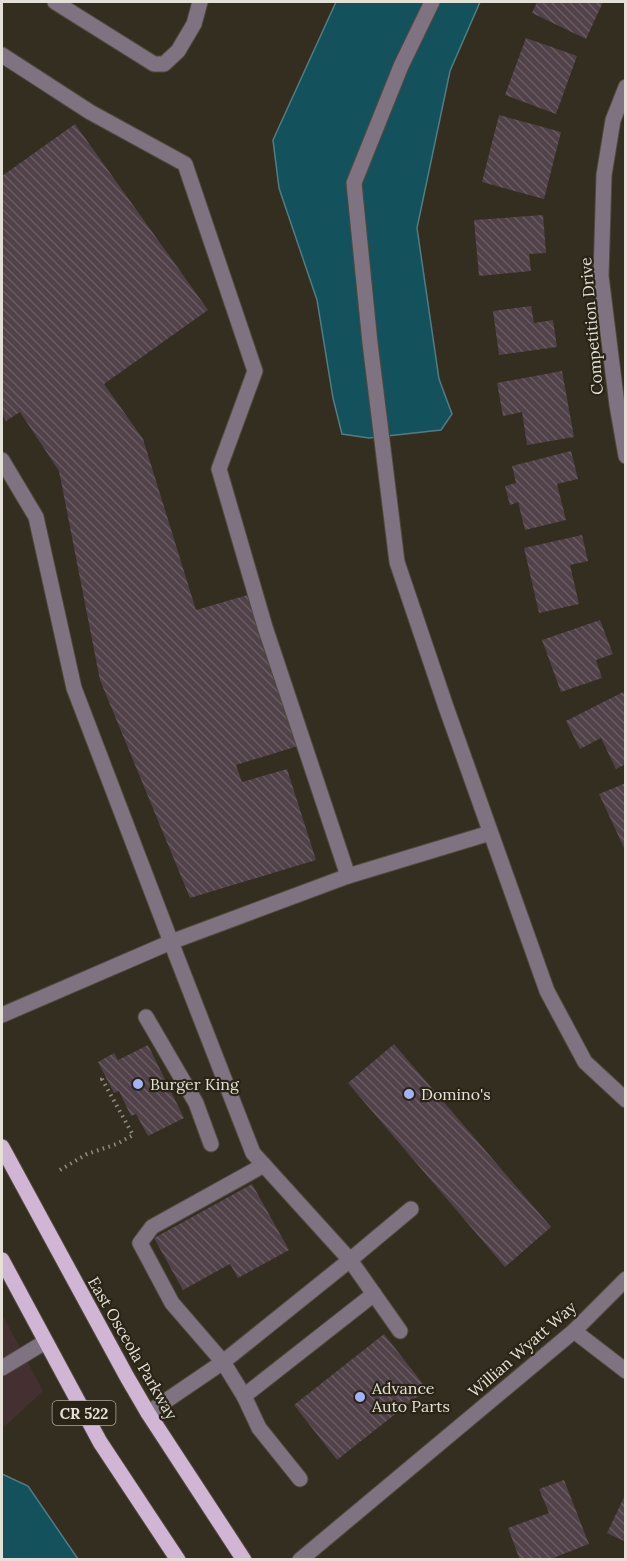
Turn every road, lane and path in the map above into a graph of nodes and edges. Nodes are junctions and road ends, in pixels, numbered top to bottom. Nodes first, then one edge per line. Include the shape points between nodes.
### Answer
1 (55, 2) edge
2 (200, 2) edge
3 (432, 2) edge
4 (2, 55) edge
5 (626, 87) edge
6 (626, 456) edge
7 (2, 460) edge
8 (490, 833) junction
9 (348, 876) junction
10 (171, 942) junction
11 (2, 1015) edge
12 (146, 1017) dead end
13 (106, 1077) dead end
14 (626, 1100) edge
15 (212, 1144) dead end
16 (2, 1147) edge
17 (264, 1165) junction
18 (60, 1170) dead end
19 (411, 1209) dead end
20 (2, 1260) edge
21 (350, 1260) junction
22 (626, 1279) edge
23 (374, 1294) junction
24 (400, 1331) dead end
25 (574, 1331) junction
26 (45, 1342) junction
27 (224, 1362) junction
28 (2, 1368) edge
29 (626, 1371) edge
30 (244, 1396) junction
31 (148, 1413) junction
32 (300, 1479) dead end
33 (178, 1560) edge
34 (244, 1560) edge
35 (300, 1560) edge

1 - 2 street via 154,64 164,64 178,51 194,24
3 - 8 street via 400,66 354,183 397,562
4 - 9 street via 90,112 185,164 255,371 219,469 265,627
5 - 6 street, Competition Drive via 613,120 604,175 601,276
7 - 10 street via 36,517 74,688
8 - 9 street
8 - 14 street via 547,991 585,1062
9 - 10 street
10 - 11 street
10 - 17 street via 253,1153
12 - 15 street via 196,1102
13 - 18 path via 102,1079 133,1136 87,1154
16 - 31 main road, East Osceola Parkway / CR 522
17 - 21 street
17 - 27 street via 152,1227 140,1243 172,1303
19 - 21 street
20 - 26 main road, CR 522
21 - 23 street
21 - 27 street
22 - 25 street, Willian Wyatt Way
23 - 24 street
23 - 30 street
25 - 29 street
25 - 35 street, Willian Wyatt Way
26 - 28 street
26 - 33 main road, CR 522 via 100,1442
27 - 30 street
27 - 31 street
30 - 32 street via 259,1428
31 - 34 main road, East Osceola Parkway / CR 522

